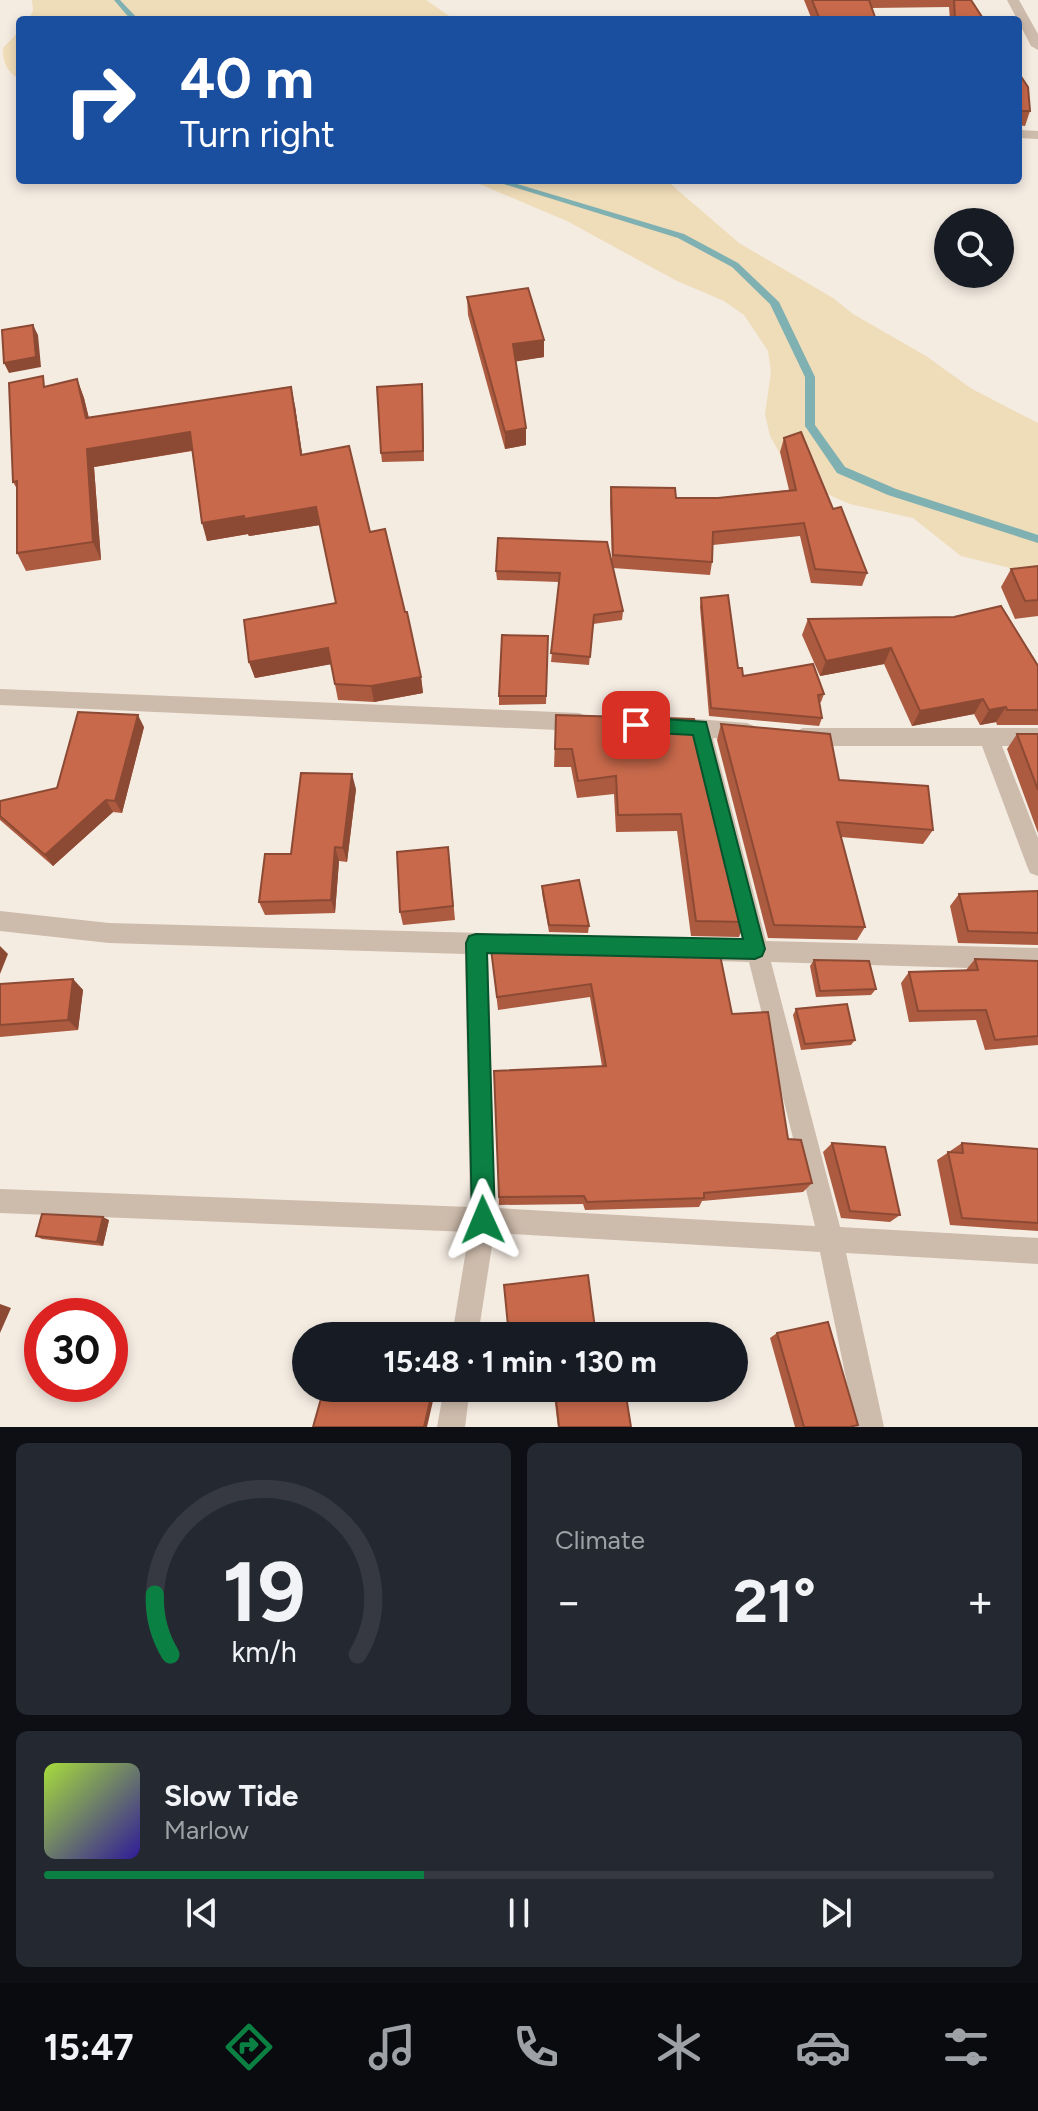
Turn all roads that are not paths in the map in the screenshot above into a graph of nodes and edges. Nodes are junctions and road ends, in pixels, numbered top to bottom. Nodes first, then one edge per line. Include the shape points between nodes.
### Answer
1 (1022, 17) edge
2 (1038, 46) edge
3 (0, 697) edge
4 (605, 723) edge
5 (652, 725) edge
6 (700, 727) junction
7 (989, 737) junction
8 (1038, 737) edge
9 (1038, 866) edge
10 (0, 921) edge
11 (476, 943) junction
12 (755, 949) junction
13 (1038, 959) edge
14 (0, 1201) edge
15 (483, 1220) junction
16 (830, 1237) junction
17 (1038, 1251) edge
18 (467, 1322) edge
19 (455, 1402) edge
20 (451, 1427) edge
21 (870, 1427) edge

1 - 2 street
3 - 4 street
5 - 6 street
6 - 7 street via 777,735
6 - 12 street
7 - 8 street
7 - 9 street
10 - 11 street via 109,933
11 - 12 street
11 - 15 street
12 - 13 street
12 - 16 street
14 - 15 street
15 - 16 street
15 - 18 street
16 - 17 street
16 - 21 street
19 - 20 street

